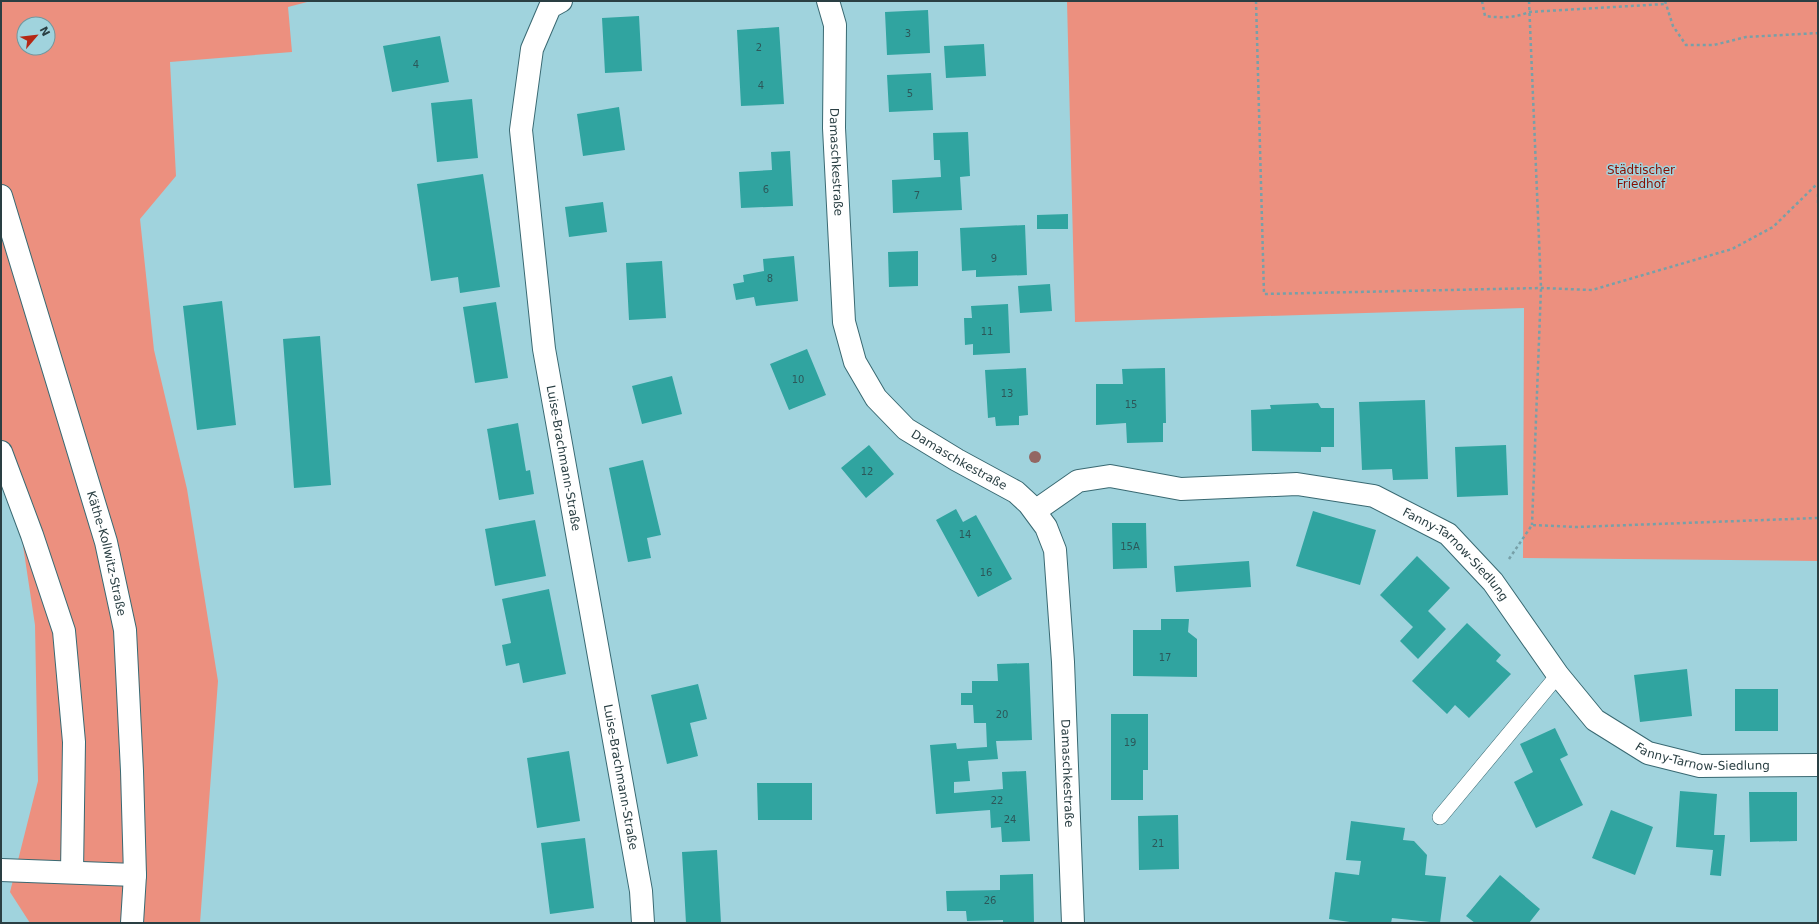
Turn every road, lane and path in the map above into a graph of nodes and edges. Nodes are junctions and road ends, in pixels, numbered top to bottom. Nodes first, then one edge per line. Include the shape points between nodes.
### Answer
1 (561, 1) edge
2 (828, 1) edge
3 (1256, 1) edge
4 (1482, 1) edge
5 (1529, 1) edge
6 (1665, 3) edge
7 (1529, 12) junction
8 (1818, 33) edge
9 (1818, 183) edge
10 (1818, 194) edge
11 (1, 196) edge
12 (1818, 203) edge
13 (1541, 288) junction
14 (1, 452) edge
15 (1035, 511) junction
16 (1818, 518) edge
17 (1532, 525) junction
18 (1493, 582) junction
19 (1558, 675) junction
20 (1818, 765) edge
21 (1440, 817) dead end
22 (1, 870) edge
23 (72, 872) junction
24 (134, 875) junction
25 (132, 923) edge
26 (644, 923) edge
27 (1073, 923) edge

1 - 26 street, Luise-Brachmann-Straße via 550,7 532,49 521,130 544,349 641,890
2 - 15 street, Damaschkestraße via 835,25 834,128 844,322 855,362 876,398 906,429 1016,492
3 - 13 path via 1264,294
4 - 7 path via 1485,16 1520,16
5 - 7 path
6 - 7 path
6 - 8 path via 1673,26 1686,45 1714,45 1746,37
7 - 13 path
9 - 13 path via 1773,227 1732,249 1592,290
10 - 12 path
11 - 24 street, Käthe-Kollwitz-Straße via 106,542 125,630
13 - 17 path
14 - 23 street via 64,631 74,742
15 - 18 street, Fanny-Tarnow-Siedlung via 1078,481 1110,476 1181,489 1297,484 1374,496 1448,534
15 - 27 street, Damaschkestraße via 1046,527 1055,550 1063,662
16 - 17 path via 1578,527
17 - 18 path
18 - 19 street, Fanny-Tarnow-Siedlung
19 - 20 street, Fanny-Tarnow-Siedlung via 1595,720 1648,753 1700,766
19 - 21 lane
22 - 23 street
23 - 24 street
24 - 25 street, Käthe-Kollwitz-Straße

